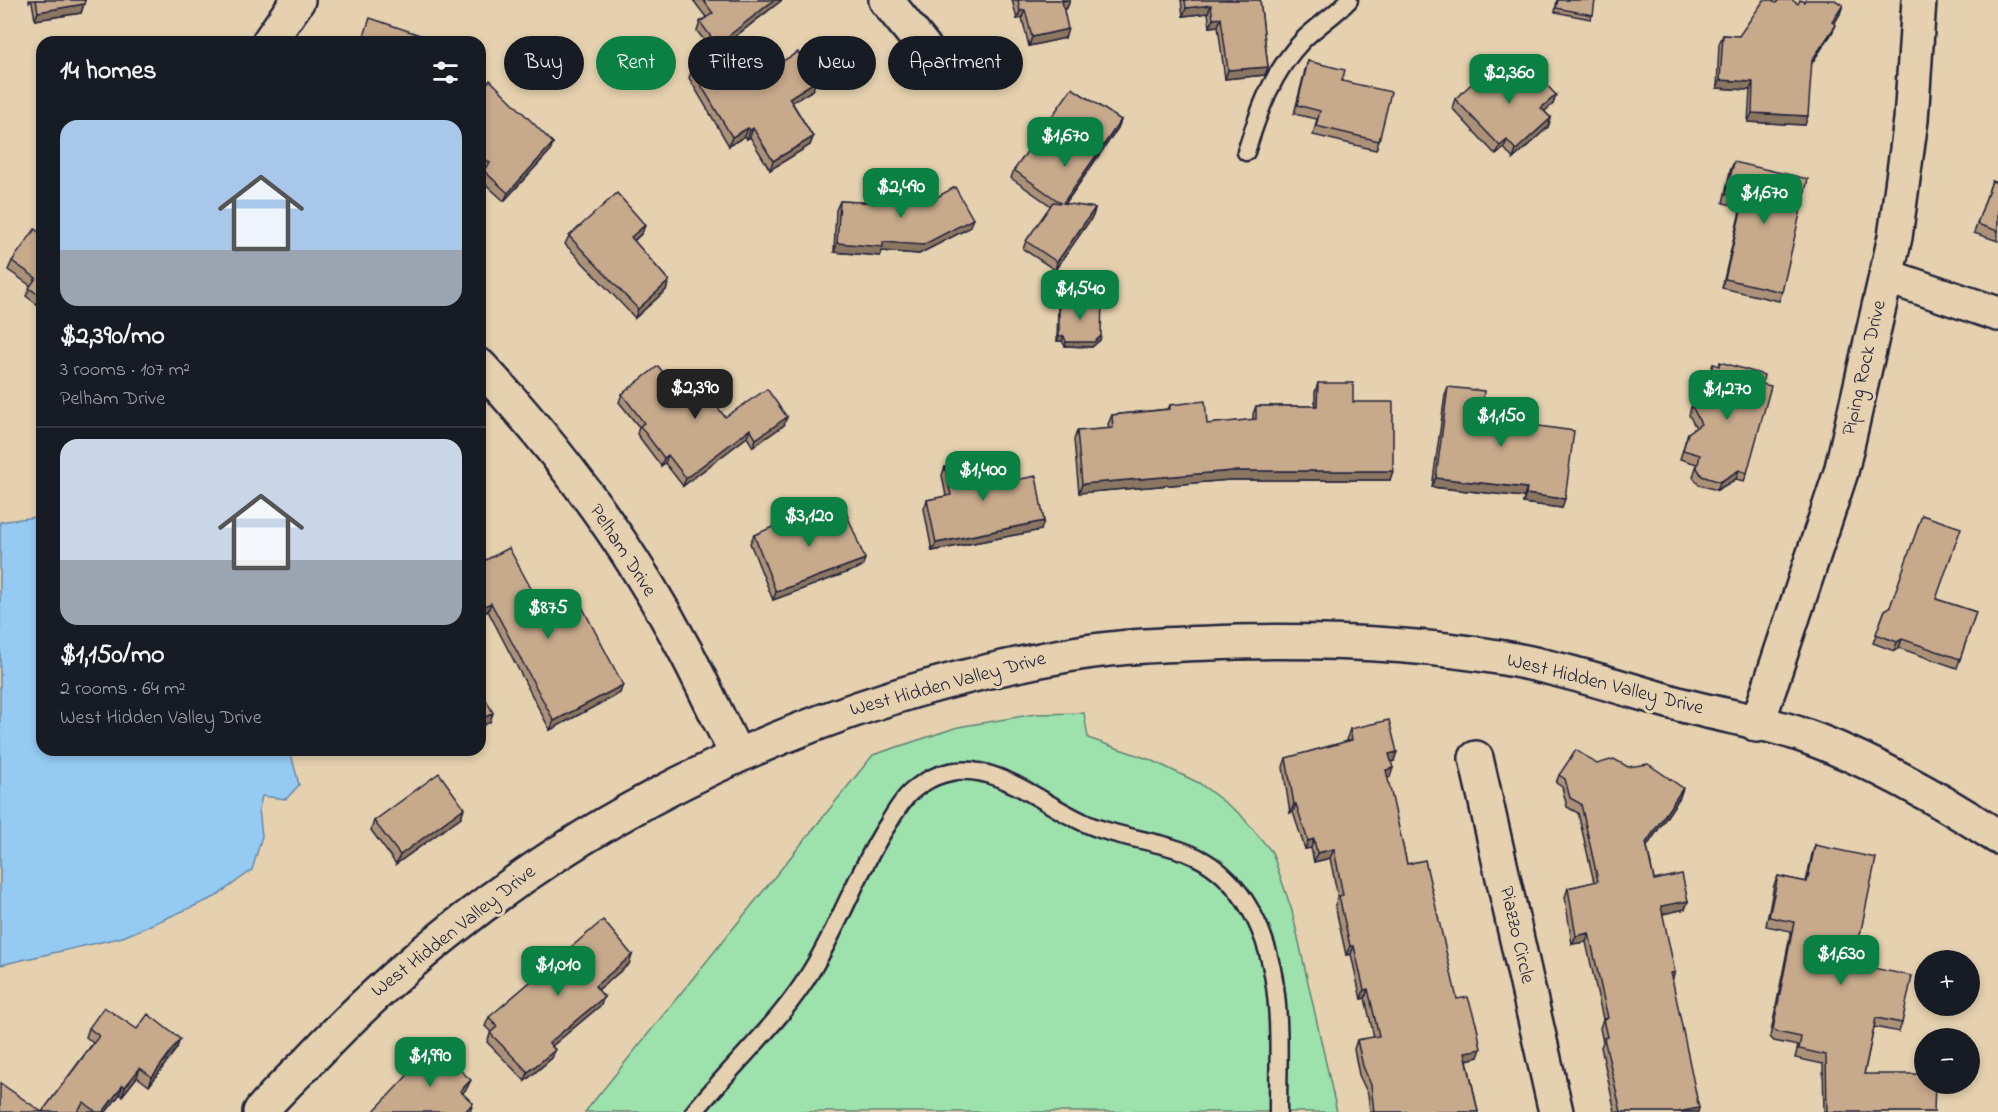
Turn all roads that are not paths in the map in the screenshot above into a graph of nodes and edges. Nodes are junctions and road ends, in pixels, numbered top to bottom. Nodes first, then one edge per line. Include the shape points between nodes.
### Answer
1 (298, 0) edge
2 (886, 0) edge
3 (1349, 0) edge
4 (1919, 0) edge
5 (273, 36) edge
6 (915, 36) edge
7 (1246, 152) dead end
8 (1886, 276) junction
9 (1998, 314) edge
10 (486, 373) edge
11 (1757, 725) junction
12 (737, 755) junction
13 (1476, 758) dead end
14 (1998, 837) edge
15 (260, 1112) edge
16 (694, 1112) edge
17 (1278, 1112) edge
18 (1556, 1112) edge

1 - 5 street
2 - 6 street
3 - 7 lane via 1303,41 1280,68 1261,103
4 - 8 street, Piping Rock Drive via 1911,120
8 - 9 street
8 - 11 street, Piping Rock Drive via 1841,472
10 - 12 street, Pelham Drive via 567,469 632,561 687,655
11 - 12 street, West Hidden Valley Drive via 1595,679 1503,658 1400,646 1275,641 1078,653 987,671 881,698
11 - 14 street, West Hidden Valley Drive via 1801,735 1886,773
12 - 15 street, West Hidden Valley Drive via 636,806 494,896 408,963 342,1025
13 - 18 street, Piazzo Circle
16 - 17 lane via 804,984 872,848 910,793 951,773 977,772 1020,785 1099,829 1160,842 1196,856 1226,878 1245,900 1269,957 1277,994

